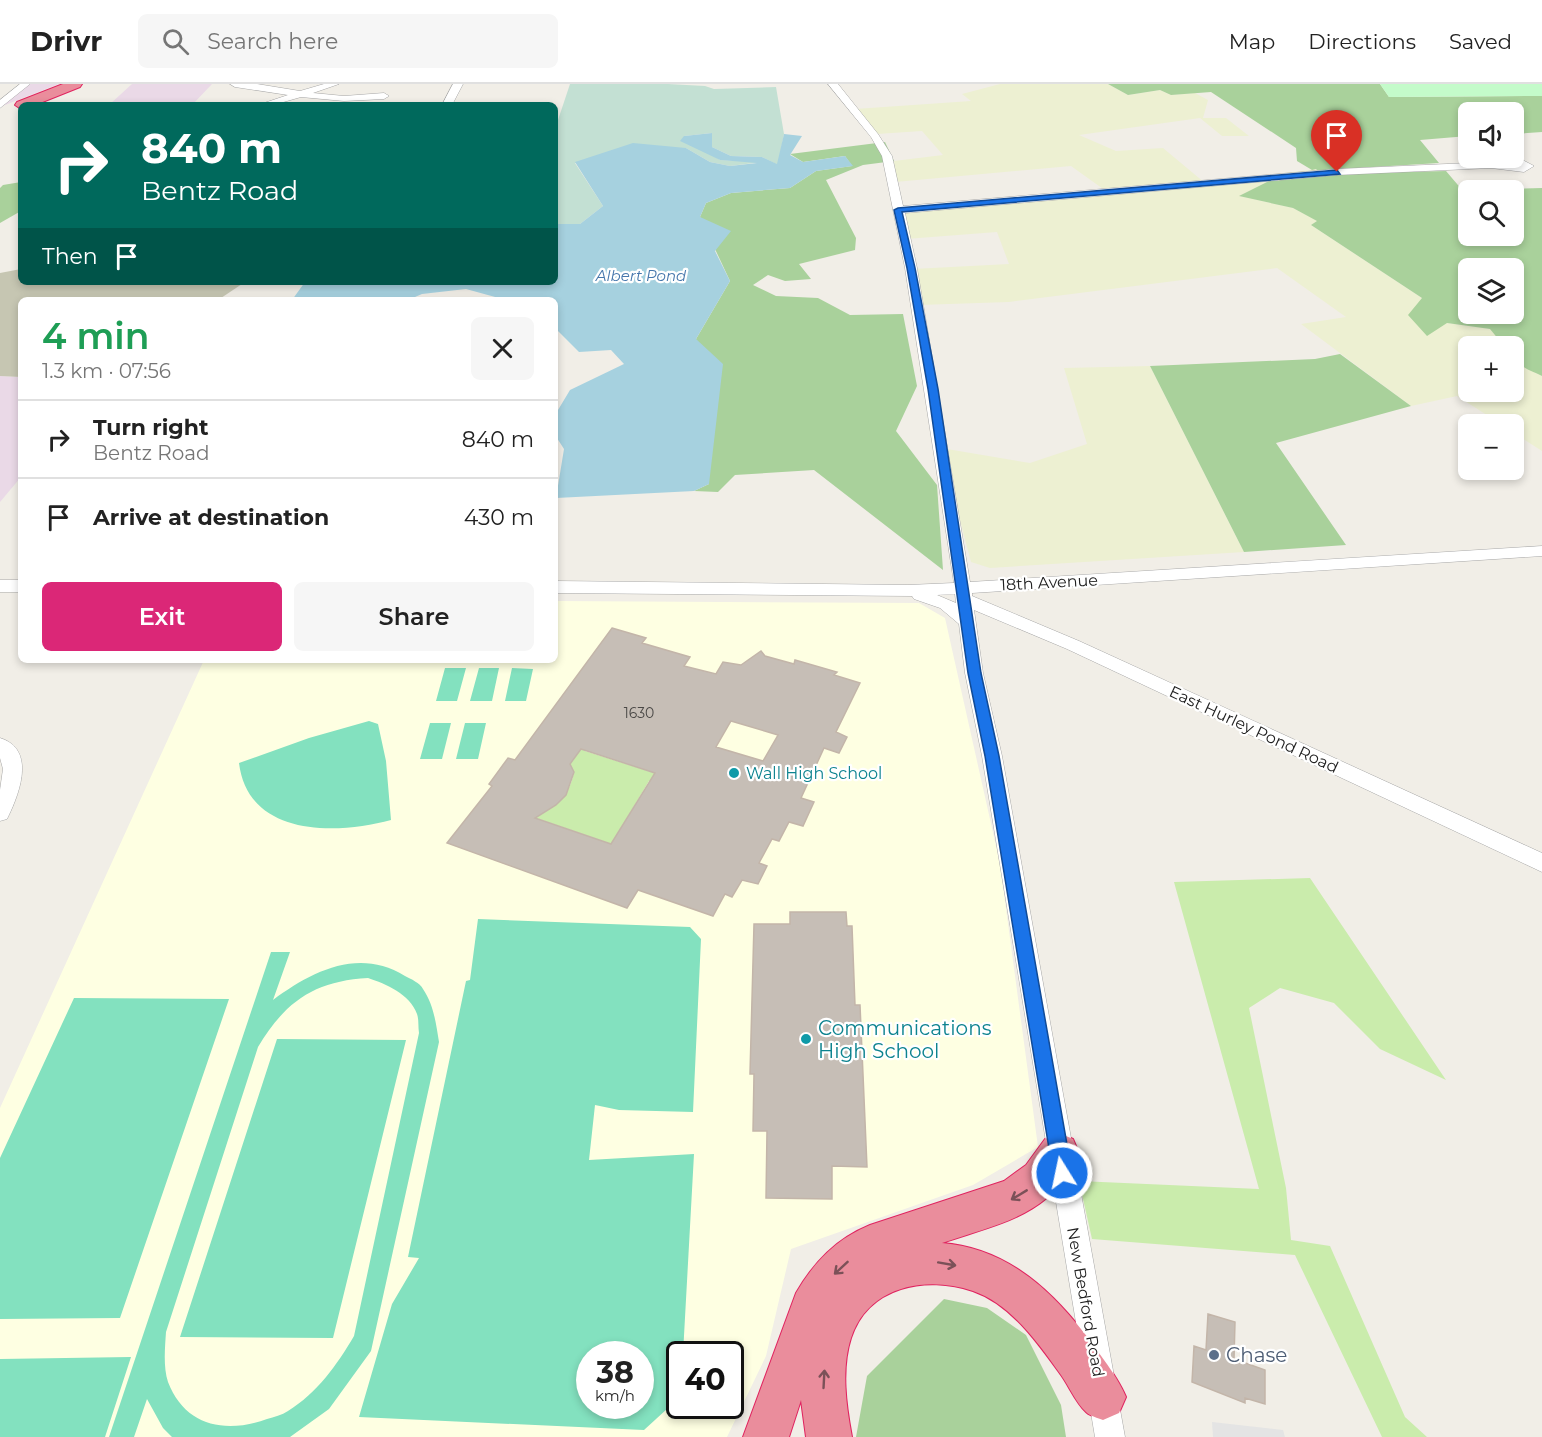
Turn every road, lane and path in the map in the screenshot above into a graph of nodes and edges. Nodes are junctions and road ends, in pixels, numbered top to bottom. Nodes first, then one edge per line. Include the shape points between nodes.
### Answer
1 (75, 84) edge
2 (235, 84) edge
3 (334, 84) edge
4 (458, 84) edge
5 (833, 84) edge
6 (21, 87) edge
7 (0, 90) edge
8 (298, 95) junction
9 (384, 96) dead end
10 (30, 102) edge
11 (274, 102) edge
12 (449, 102) edge
13 (0, 105) edge
14 (18, 106) edge
15 (0, 113) edge
16 (1458, 164) edge
17 (1524, 164) edge
18 (1520, 168) edge
19 (898, 210) junction
20 (1542, 551) edge
21 (558, 587) edge
22 (857, 591) junction
23 (965, 603) junction
24 (0, 745) edge
25 (0, 813) edge
26 (1542, 863) edge
27 (1059, 1153) junction
28 (1107, 1417) edge
29 (766, 1437) edge
30 (829, 1437) edge

1 - 10 highway
2 - 8 street
3 - 8 street
4 - 12 street
5 - 19 street, New Bedford Road via 882,146
6 - 7 street
6 - 13 street
8 - 9 street via 331,99
8 - 11 street
14 - 15 highway
16 - 19 street
17 - 18 street via 1529,166
19 - 23 street, New Bedford Road via 931,380
20 - 23 street, 18th Avenue
21 - 22 street, 18th Avenue
22 - 23 street, 18th Avenue
22 - 23 street via 925,596 946,604
23 - 26 street, East Hurley Pond Road via 1073,645
23 - 27 street, New Bedford Road
24 - 25 street via 11,758 14,775
27 - 28 street, New Bedford Road
27 -> 29 highway via 1040,1179 1015,1198 870,1246 838,1269 811,1308
30 -> 28 highway via 824,1386 826,1354 837,1319 859,1288 879,1274 912,1263 945,1263 971,1269 1010,1288 1056,1332

